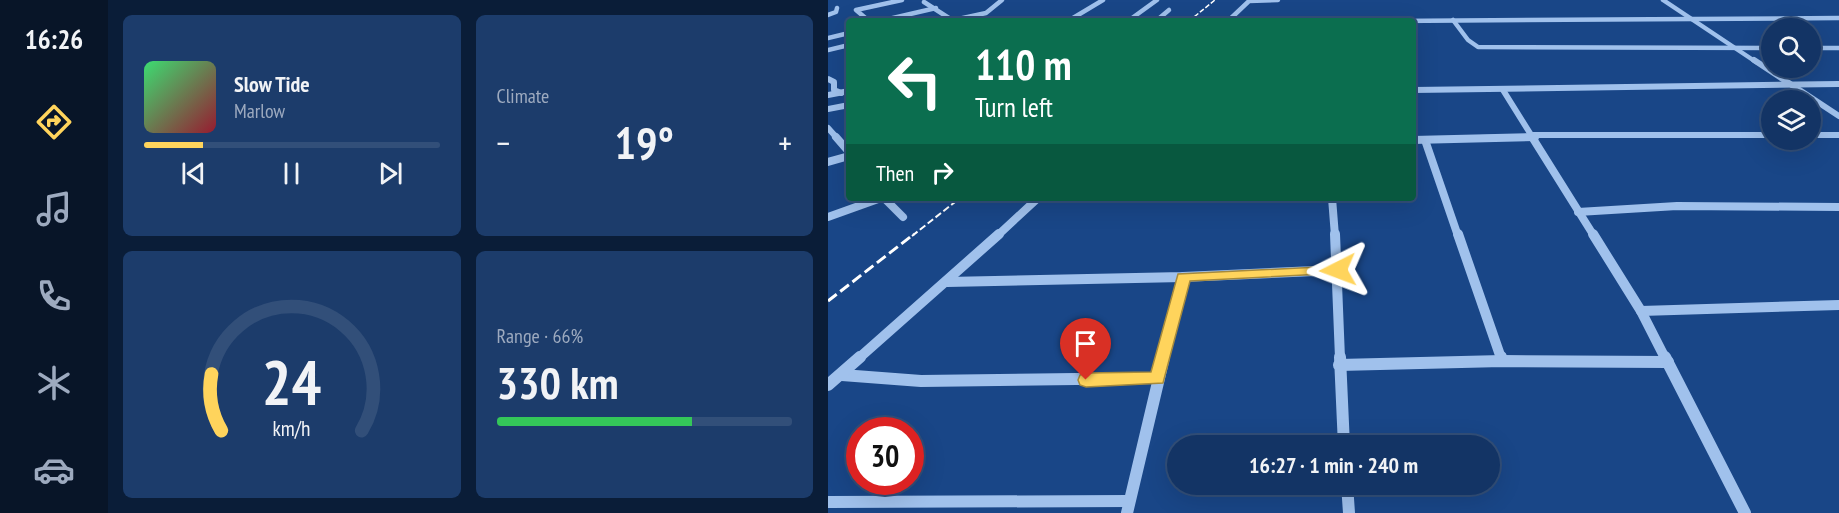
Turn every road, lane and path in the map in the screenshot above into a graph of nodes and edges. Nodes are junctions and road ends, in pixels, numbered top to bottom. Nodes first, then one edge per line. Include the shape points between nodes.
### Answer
1 (902, 0) edge
2 (1002, 0) edge
3 (1103, 0) edge
4 (1157, 0) edge
5 (1278, 0) edge
6 (1663, 0) edge
7 (1249, 1) edge
8 (924, 2) dead end
9 (837, 8) dead end
10 (936, 9) junction
11 (1169, 10) dead end
12 (828, 15) edge
13 (865, 18) edge
14 (894, 18) edge
15 (947, 18) edge
16 (962, 18) edge
17 (1073, 18) edge
18 (1132, 18) edge
19 (1160, 18) edge
20 (1231, 18) edge
21 (1839, 18) edge
22 (1691, 19) junction
23 (1453, 20) junction
24 (1416, 21) edge
25 (846, 34) edge
26 (828, 38) edge
27 (846, 46) edge
28 (1736, 48) junction
29 (1761, 48) edge
30 (1821, 48) edge
31 (1839, 48) edge
32 (828, 50) edge
33 (828, 79) edge
34 (1789, 85) junction
35 (1839, 86) edge
36 (1416, 90) edge
37 (1503, 90) junction
38 (846, 92) edge
39 (841, 93) junction
40 (828, 95) edge
41 (846, 106) edge
42 (828, 109) edge
43 (1839, 116) edge
44 (828, 128) edge
45 (1761, 135) edge
46 (1821, 135) edge
47 (1839, 135) edge
48 (1534, 136) junction
49 (1416, 140) edge
50 (1425, 140) junction
51 (846, 150) edge
52 (846, 155) edge
53 (828, 162) edge
54 (873, 201) edge
55 (885, 201) edge
56 (1035, 201) edge
57 (1332, 201) edge
58 (1839, 207) edge
59 (1576, 208) junction
60 (828, 216) edge
61 (903, 217) dead end
62 (1338, 270) junction
63 (1184, 277) junction
64 (947, 282) junction
65 (1839, 305) edge
66 (1641, 311) junction
67 (1502, 361) junction
68 (1668, 362) junction
69 (1339, 365) junction
70 (842, 375) junction
71 (1157, 378) junction
72 (828, 385) edge
73 (1343, 435) edge
74 (1348, 495) edge
75 (828, 504) edge
76 (1128, 507) edge
77 (830, 513) edge
78 (1349, 513) edge
79 (1745, 513) edge

1 - 13 street via 856,10
2 - 16 street via 991,10
3 - 17 street
4 - 18 street
5 - 7 street
6 - 22 street
7 - 20 street
8 - 10 street
9 - 12 street
10 - 14 street
10 - 15 street
11 - 19 street
21 - 22 street
22 - 23 street
22 - 28 street
23 - 24 street
23 - 28 street via 1478,47
25 - 26 street
27 - 32 street
28 - 29 street
28 - 34 street
30 - 31 street
33 - 39 street via 834,82 834,90
34 - 35 street
34 - 37 street
34 - 43 street
36 - 37 street
37 - 48 street
38 - 39 street
39 - 40 street
41 - 42 street
44 - 51 street
45 - 48 street
46 - 47 street
48 - 50 street
48 - 59 street
49 - 50 street
50 - 67 street
52 - 53 street
54 - 60 street
55 - 61 street
56 - 64 street
57 - 62 street
58 - 59 street via 1677,206 1600,211
59 - 66 street
62 - 63 street
62 - 69 street
63 - 64 street
63 - 71 street
64 - 70 street
65 - 66 street
66 - 68 street
67 - 68 street
67 - 69 street
68 - 79 street
69 - 73 street
70 - 71 street via 921,381
70 - 72 street
71 - 76 street
74 - 78 street
75 - 76 street via 868,500
75 - 77 street

